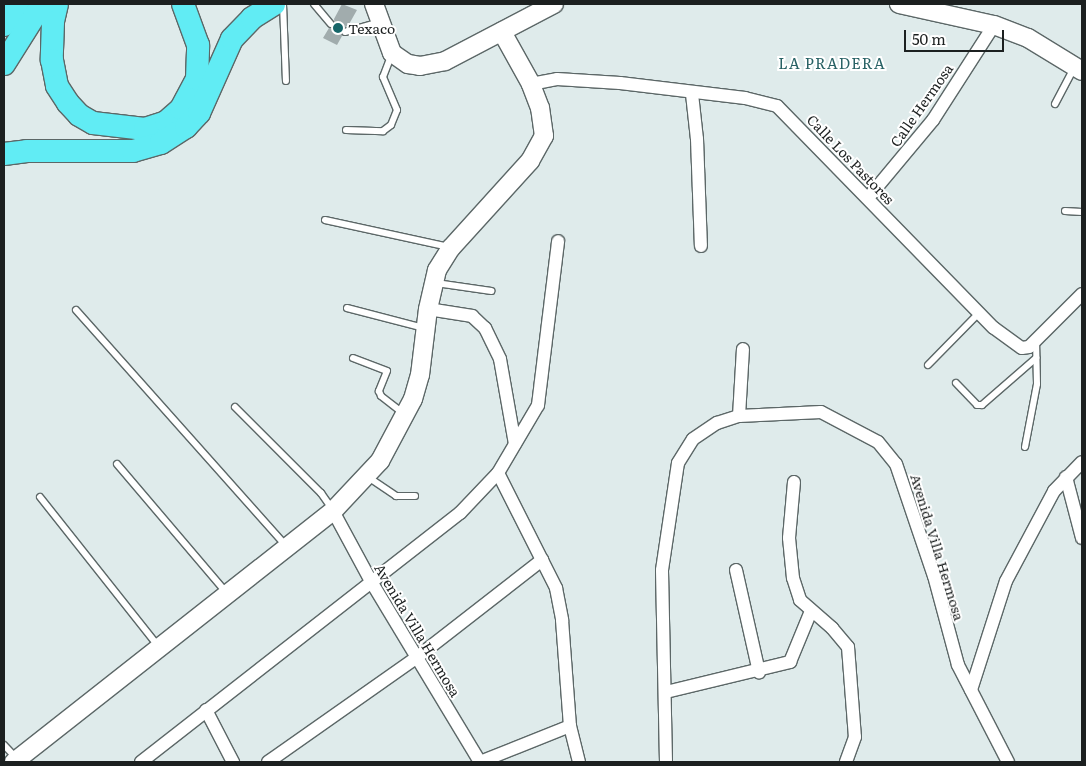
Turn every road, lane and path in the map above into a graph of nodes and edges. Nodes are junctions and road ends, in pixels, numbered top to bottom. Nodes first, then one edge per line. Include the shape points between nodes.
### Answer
1 (17, 4) edge
2 (42, 4) edge
3 (57, 4) edge
4 (74, 4) edge
5 (166, 4) edge
6 (183, 4) edge
7 (274, 4) edge
8 (283, 4) edge
9 (314, 4) edge
10 (374, 4) edge
11 (554, 4) edge
12 (899, 4) edge
13 (380, 22) junction
14 (331, 24) dead end
15 (994, 24) junction
16 (4, 25) edge
17 (344, 32) dead end
18 (502, 32) junction
19 (392, 53) junction
20 (4, 64) edge
21 (1079, 69) edge
22 (286, 81) dead end
23 (531, 84) junction
24 (692, 94) junction
25 (1055, 104) dead end
26 (346, 130) dead end
27 (4, 154) edge
28 (868, 198) junction
29 (1065, 211) dead end
30 (1082, 212) edge
31 (325, 220) dead end
32 (558, 241) dead end
33 (702, 246) dead end
34 (450, 248) junction
35 (433, 282) junction
36 (491, 291) dead end
37 (1082, 294) edge
38 (347, 308) dead end
39 (428, 309) junction
40 (76, 310) dead end
41 (979, 313) junction
42 (425, 328) junction
43 (1036, 340) junction
44 (743, 349) dead end
45 (353, 358) dead end
46 (1036, 358) junction
47 (928, 365) dead end
48 (956, 383) dead end
49 (235, 407) dead end
50 (406, 415) junction
51 (739, 416) junction
52 (515, 444) junction
53 (1025, 447) dead end
54 (1082, 462) edge
55 (117, 464) dead end
56 (498, 473) junction
57 (368, 477) junction
58 (1066, 477) junction
59 (794, 482) dead end
60 (415, 496) dead end
61 (40, 497) dead end
62 (333, 511) junction
63 (1082, 538) edge
64 (287, 547) junction
65 (542, 560) junction
66 (736, 570) dead end
67 (372, 583) junction
68 (227, 593) junction
69 (811, 611) junction
70 (159, 647) junction
71 (416, 658) junction
72 (758, 672) junction
73 (971, 690) junction
74 (666, 692) junction
75 (206, 710) junction
76 (570, 726) junction
77 (4, 745) edge
78 (16, 761) edge
79 (141, 762) edge
80 (233, 762) edge
81 (268, 762) edge
82 (480, 762) edge
83 (579, 762) edge
84 (666, 762) edge
85 (846, 762) edge
86 (1008, 762) edge

1 - 16 highway
2 - 20 highway
3 - 6 highway via 52,60 57,86 68,103 93,123 145,129 166,122 181,109 197,79 198,46
4 - 5 highway via 64,45 68,74 77,93 91,107 115,117 139,118 160,113 174,101 188,61 184,40
7 - 27 highway via 252,18 232,39 198,112 186,127 161,143 134,151
8 - 22 lane
9 - 14 lane
10 - 13 street
11 - 18 street
12 - 15 street
13 - 17 lane
13 - 19 street
15 - 21 street via 1028,38
15 - 28 street, Calle Hermosa via 932,120
18 - 19 street via 433,65 408,64
18 - 23 street
19 - 26 lane via 383,77 397,110 391,125 383,131
21 - 25 lane
23 - 24 street, Calle Los Pastores via 558,79 655,87
23 - 34 street via 544,122 539,149
24 - 28 street, Calle Los Pastores via 745,98 777,106
24 - 33 street via 698,139
28 - 41 street, Calle Los Pastores
29 - 30 lane
31 - 34 lane
32 - 52 street via 538,405
34 - 35 street
35 - 36 lane
35 - 39 street
37 - 43 street
38 - 42 lane
39 - 42 street
39 - 52 street via 472,316 485,328 500,359
40 - 64 lane
41 - 43 street, Calle Los Pastores via 1022,348 1029,348
41 - 47 lane
42 - 50 street via 420,375
43 - 46 lane
44 - 51 street
45 - 50 lane via 385,368 387,371 379,391 381,396
46 - 48 lane via 982,405 977,405
46 - 53 lane via 1037,384
49 - 62 lane via 320,493
50 - 57 street
51 - 73 street, Avenida Villa Hermosa via 821,412 878,442 890,457 910,499 958,665
51 - 74 street, Avenida Villa Hermosa via 717,423 693,439 678,463 662,570
52 - 56 street
54 - 58 street
55 - 68 lane
56 - 65 street
56 - 67 street via 460,513
57 - 60 lane via 396,496
57 - 62 street
58 - 63 street
58 - 73 street via 1037,520 1006,581
59 - 69 street via 789,538 793,578 800,600
61 - 70 lane
62 - 64 street
62 - 67 street, Avenida Villa Hermosa
64 - 68 street
65 - 71 street
65 - 76 street via 556,588 562,620
66 - 72 street
67 - 71 street, Avenida Villa Hermosa
67 - 75 street
68 - 70 street
69 - 72 street via 790,662
69 - 85 street via 848,647 856,737
70 - 78 street
71 - 81 street
71 - 82 street, Avenida Villa Hermosa
72 - 74 street
73 - 86 street, Avenida Villa Hermosa
74 - 84 street, Avenida Villa Hermosa
75 - 79 street
75 - 80 street
76 - 82 street
76 - 83 street
77 - 78 lane

